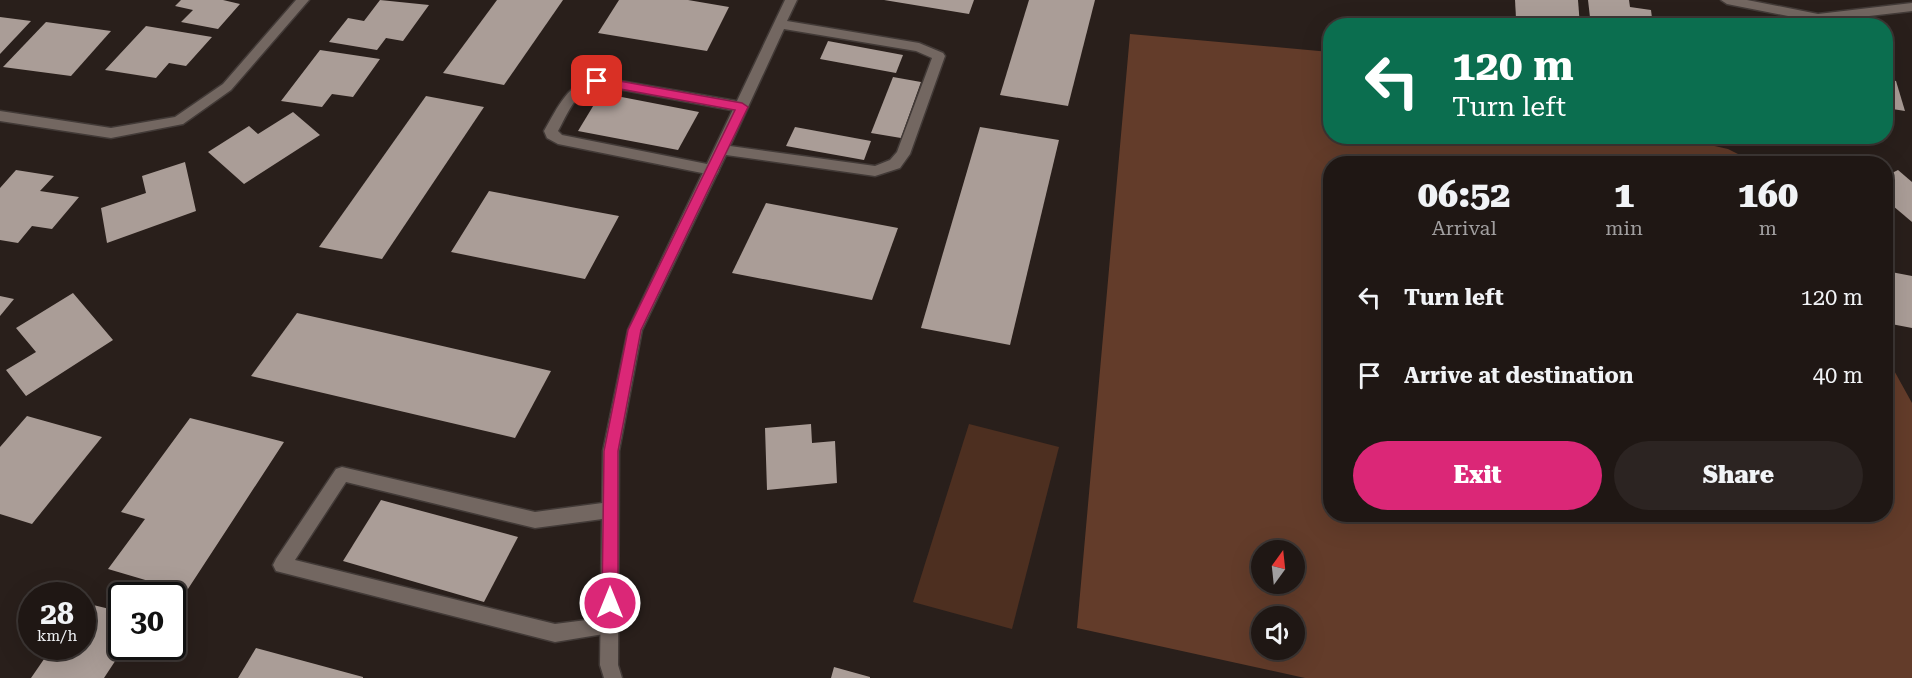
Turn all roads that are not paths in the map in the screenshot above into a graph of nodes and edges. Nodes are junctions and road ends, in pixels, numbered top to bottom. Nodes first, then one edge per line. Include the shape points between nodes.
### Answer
1 (303, 0) edge
2 (791, 0) edge
3 (1727, 0) edge
4 (1912, 7) edge
5 (780, 24) junction
6 (742, 107) junction
7 (0, 116) edge
8 (722, 150) junction
9 (712, 170) junction
10 (610, 510) junction
11 (609, 626) junction
12 (613, 678) edge

1 - 7 street via 227,87 178,121 111,133
2 - 5 street
3 - 4 street via 1818,18
5 - 6 street
5 - 8 street via 919,47 939,56 903,154 896,164 875,171
6 - 8 street
6 - 9 street via 588,81 578,88 551,131 558,139
8 - 9 street
9 - 10 street via 635,330 611,451
10 - 11 street
10 - 11 street via 535,520 342,474 282,565 555,633
11 - 12 street

